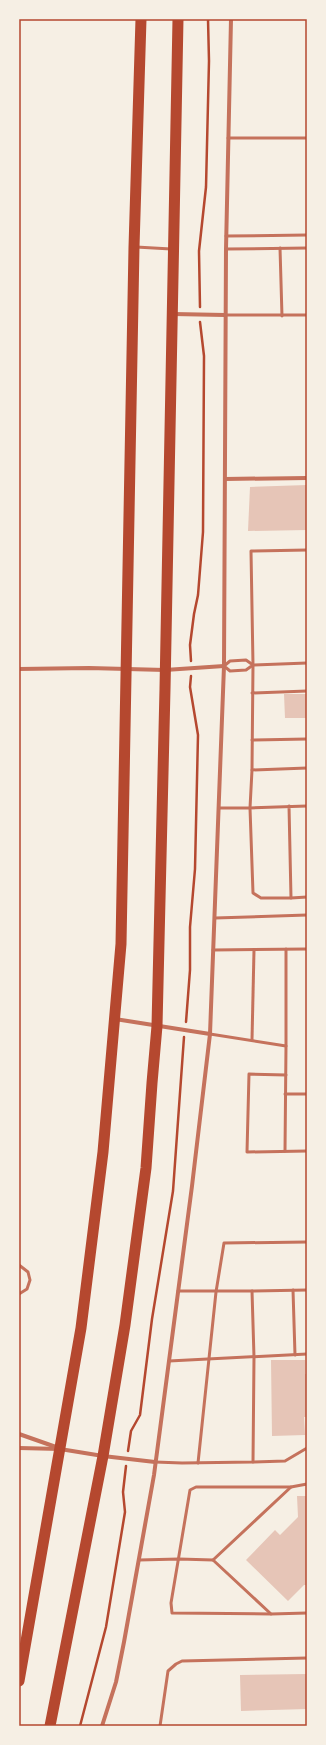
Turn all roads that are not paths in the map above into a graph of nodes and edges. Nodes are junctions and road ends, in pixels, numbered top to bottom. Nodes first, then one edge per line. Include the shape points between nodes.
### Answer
1 (141, 19) edge
2 (178, 19) edge
3 (231, 19) edge
4 (228, 138) junction
5 (307, 138) edge
6 (307, 235) edge
7 (226, 236) junction
8 (134, 247) junction
9 (280, 248) junction
10 (307, 248) edge
11 (173, 249) junction
12 (226, 249) junction
13 (172, 314) junction
14 (225, 315) junction
15 (307, 315) edge
16 (282, 316) junction
17 (307, 478) edge
18 (225, 479) junction
19 (307, 550) edge
20 (307, 663) edge
21 (253, 665) junction
22 (224, 666) junction
23 (19, 669) edge
24 (126, 669) junction
25 (165, 670) junction
26 (307, 691) edge
27 (252, 693) junction
28 (307, 738) edge
29 (252, 740) junction
30 (307, 768) edge
31 (252, 770) junction
32 (289, 806) junction
33 (307, 806) edge
34 (219, 808) junction
35 (250, 808) junction
36 (307, 896) edge
37 (291, 898) junction
38 (307, 915) edge
39 (215, 918) junction
40 (286, 949) junction
41 (307, 949) edge
42 (213, 950) junction
43 (254, 950) junction
44 (114, 1019) junction
45 (157, 1026) junction
46 (210, 1034) junction
47 (252, 1040) junction
48 (286, 1046) junction
49 (286, 1075) junction
50 (285, 1094) junction
51 (307, 1094) edge
52 (285, 1151) junction
53 (307, 1151) edge
54 (307, 1242) edge
55 (19, 1265) edge
56 (293, 1290) junction
57 (307, 1290) edge
58 (178, 1291) junction
59 (252, 1291) junction
60 (216, 1292) junction
61 (19, 1294) edge
62 (307, 1354) edge
63 (295, 1355) junction
64 (254, 1357) junction
65 (209, 1359) junction
66 (169, 1361) junction
67 (19, 1434) edge
68 (19, 1448) edge
69 (307, 1448) edge
70 (60, 1449) junction
71 (103, 1456) junction
72 (155, 1462) junction
73 (253, 1462) junction
74 (198, 1463) junction
75 (307, 1484) edge
76 (291, 1487) junction
77 (179, 1558) junction
78 (139, 1560) junction
79 (213, 1560) junction
80 (307, 1613) edge
81 (271, 1614) junction
82 (307, 1658) edge
83 (19, 1681) edge
84 (50, 1726) edge
85 (102, 1726) edge
86 (160, 1726) edge

1 - 8 highway
2 - 11 highway
3 - 4 street
4 - 5 lane
4 - 7 street
6 - 7 lane
7 - 12 street
8 - 11 lane
8 - 24 highway
9 - 10 lane
9 - 12 lane
9 - 16 lane
11 - 13 highway
12 - 14 street
13 - 14 street
13 - 25 highway
14 - 16 lane
14 - 18 street
15 - 16 lane
17 - 18 street
18 - 22 street
19 - 21 lane via 251,551
20 - 21 lane
21 - 22 lane via 246,670 230,671
21 - 22 lane via 246,660 230,661
21 - 27 lane
22 - 25 street
22 - 34 street
23 - 24 street
24 - 25 street
24 - 44 highway via 121,944
25 - 45 highway
26 - 27 lane
27 - 29 lane
28 - 29 lane
29 - 31 lane
30 - 31 lane
31 - 35 lane
32 - 33 lane
32 - 35 lane
32 - 37 lane
34 - 35 lane
34 - 39 street
35 - 37 lane via 253,893 261,898
36 - 37 lane
38 - 39 lane
39 - 42 street
40 - 41 lane
40 - 43 lane
40 - 48 lane
42 - 43 lane
42 - 46 street
43 - 47 lane
44 - 45 street
44 - 70 highway via 102,1152 84,1300
45 - 46 street
45 - 71 highway via 146,1168 125,1325
46 - 47 lane
46 - 58 street
47 - 48 lane
48 - 49 lane
49 - 50 lane
49 - 52 lane via 249,1074 247,1152
50 - 51 lane
50 - 52 lane
52 - 53 lane
54 - 60 lane via 224,1243
55 - 61 lane via 28,1272 30,1280 27,1289
56 - 57 lane
56 - 59 lane
56 - 63 lane
58 - 60 lane
58 - 66 street
59 - 60 lane
59 - 64 lane
60 - 65 lane
62 - 63 lane
63 - 64 lane
64 - 65 lane
64 - 73 lane
65 - 66 lane
65 - 74 lane
66 - 72 street
67 - 70 street
68 - 70 street
69 - 73 lane via 285,1461
70 - 71 street
70 - 83 highway
71 - 72 street
71 - 84 highway
72 - 74 lane
72 - 78 street
73 - 74 lane
75 - 76 lane
76 - 77 lane via 196,1487 190,1490
76 - 79 lane
77 - 78 lane
77 - 79 lane
77 - 81 lane via 171,1603 172,1614
78 - 85 street via 116,1682
79 - 81 lane
80 - 81 lane
82 - 86 lane via 182,1661 168,1672

